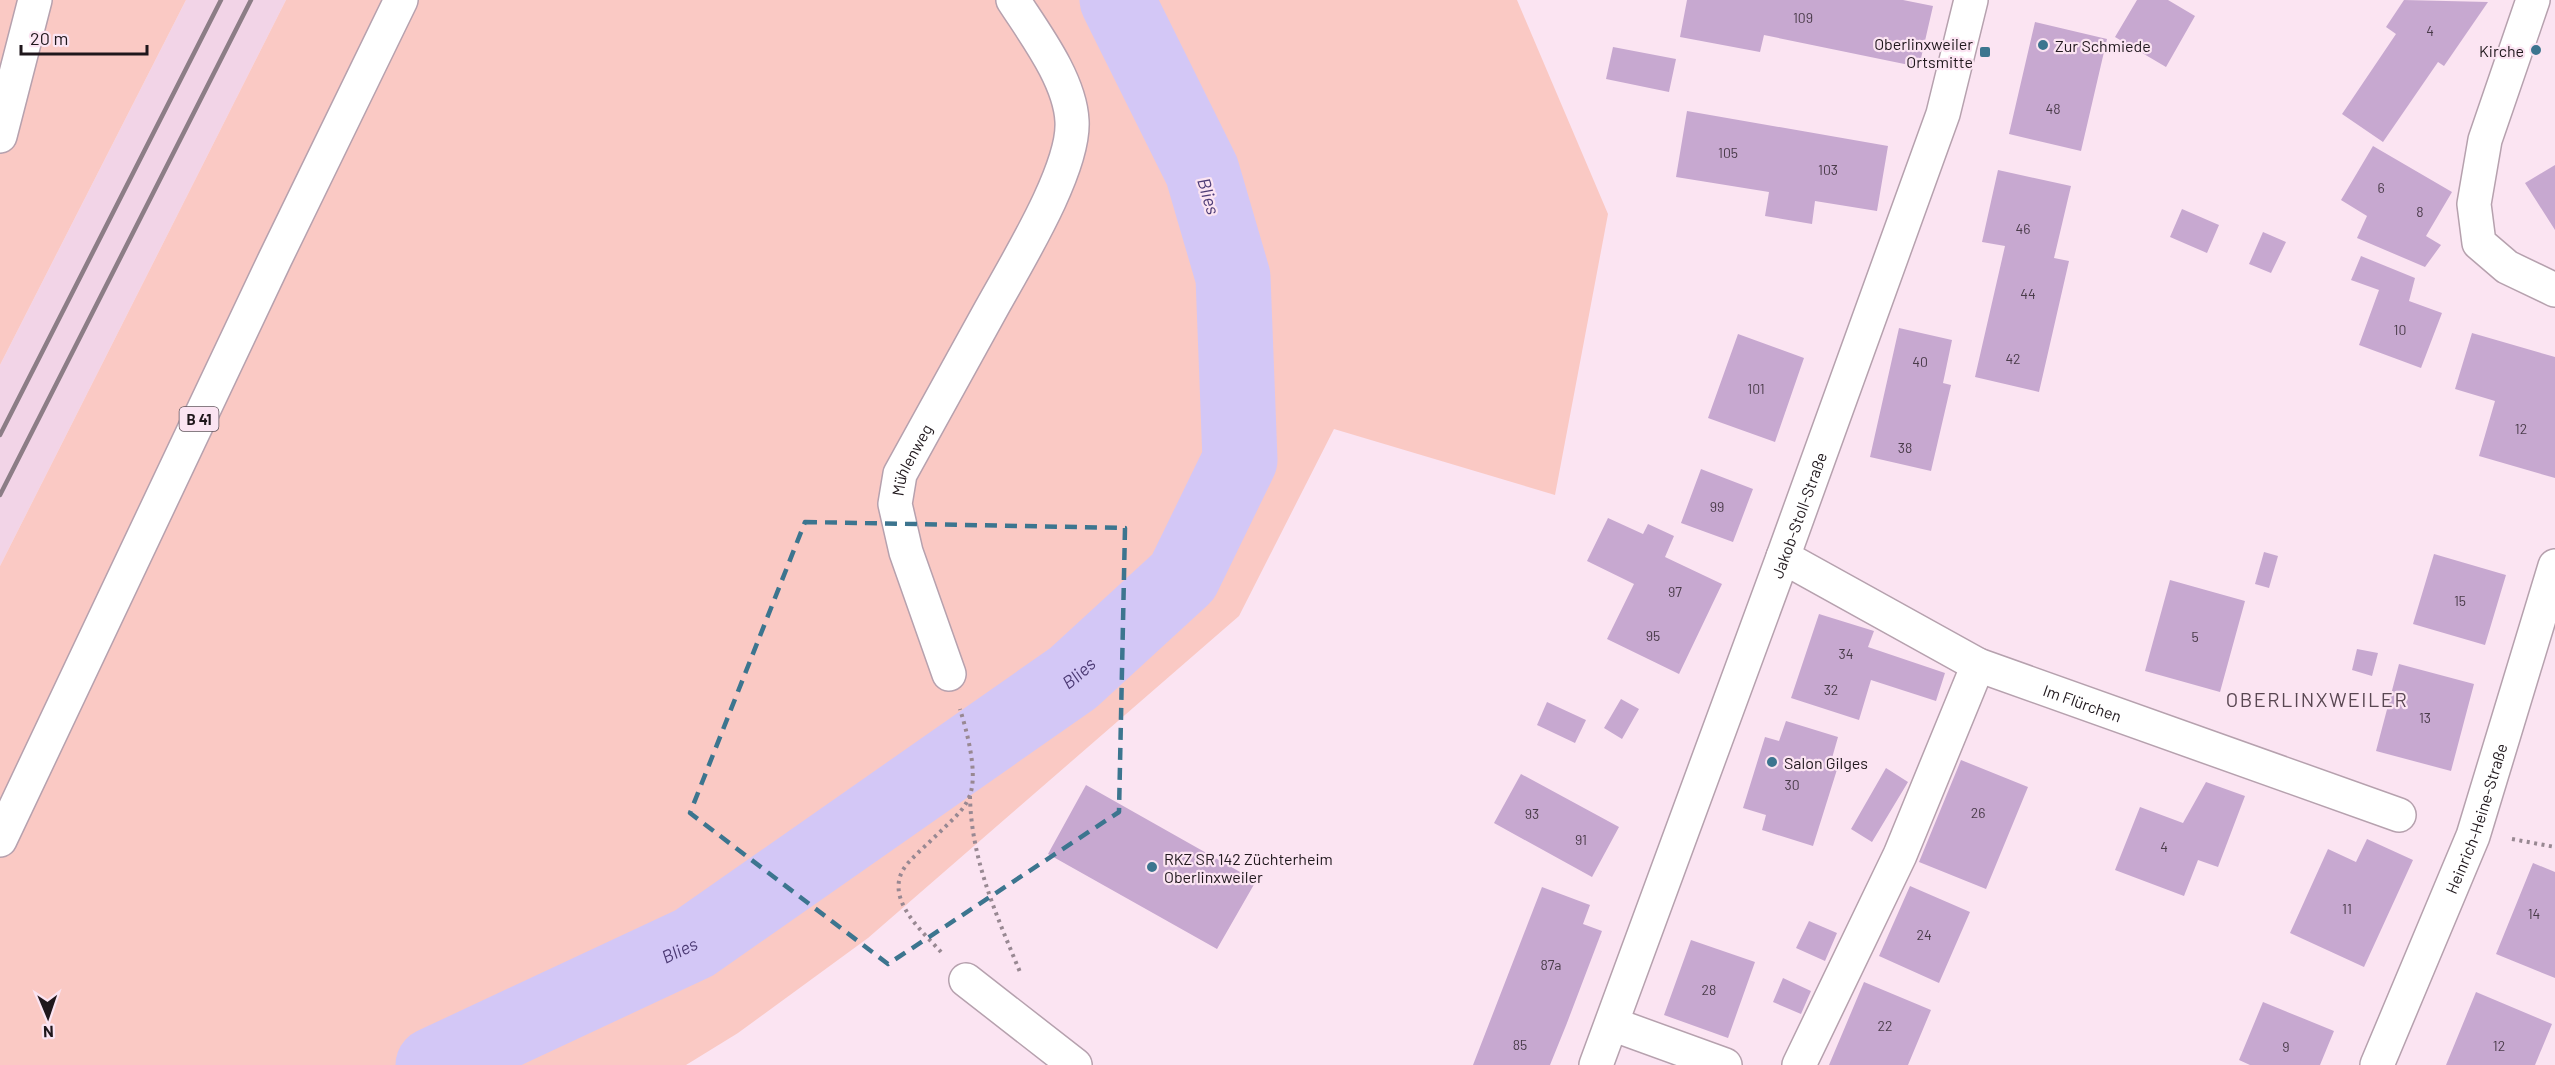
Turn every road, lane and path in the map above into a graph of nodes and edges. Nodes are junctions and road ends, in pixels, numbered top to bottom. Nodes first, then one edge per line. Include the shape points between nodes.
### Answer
1 (35, 0) edge
2 (401, 0) edge
3 (1013, 0) edge
4 (1971, 0) edge
5 (2533, 0) edge
6 (0, 136) edge
7 (2555, 290) edge
8 (1783, 557) junction
9 (2555, 566) edge
10 (1978, 665) junction
11 (949, 674) joint
12 (969, 796) junction
13 (2399, 815) dead end
14 (0, 840) edge
15 (966, 980) joint
16 (1023, 980) dead end
17 (1612, 1024) junction
18 (1075, 1065) edge
19 (1596, 1065) edge
20 (1725, 1065) edge
21 (1799, 1065) edge
22 (2377, 1065) edge

1 - 6 main road
2 - 14 main road, B 41
3 - 11 main road, Mühlenweg via 1047,53 1064,90 1072,121 1068,156 1033,234 900,474 895,504 906,552
4 - 8 main road, Jakob-Stoll-Straße via 1943,114
5 - 7 main road via 2485,140 2474,204 2479,243 2507,267
8 - 10 main road, Im Flürchen
8 - 17 main road, Jakob-Stoll-Straße
9 - 22 main road, Heinrich-Heine-Straße via 2473,836
10 - 13 main road, Im Flürchen
10 - 21 main road via 1900,855
11 - 12 path via 966,731 973,778
12 - 15 path via 960,813 906,865 898,892 907,913
12 - 16 path via 970,826 984,882
15 - 18 main road
17 - 19 main road, Jakob-Stoll-Straße
17 - 20 main road

